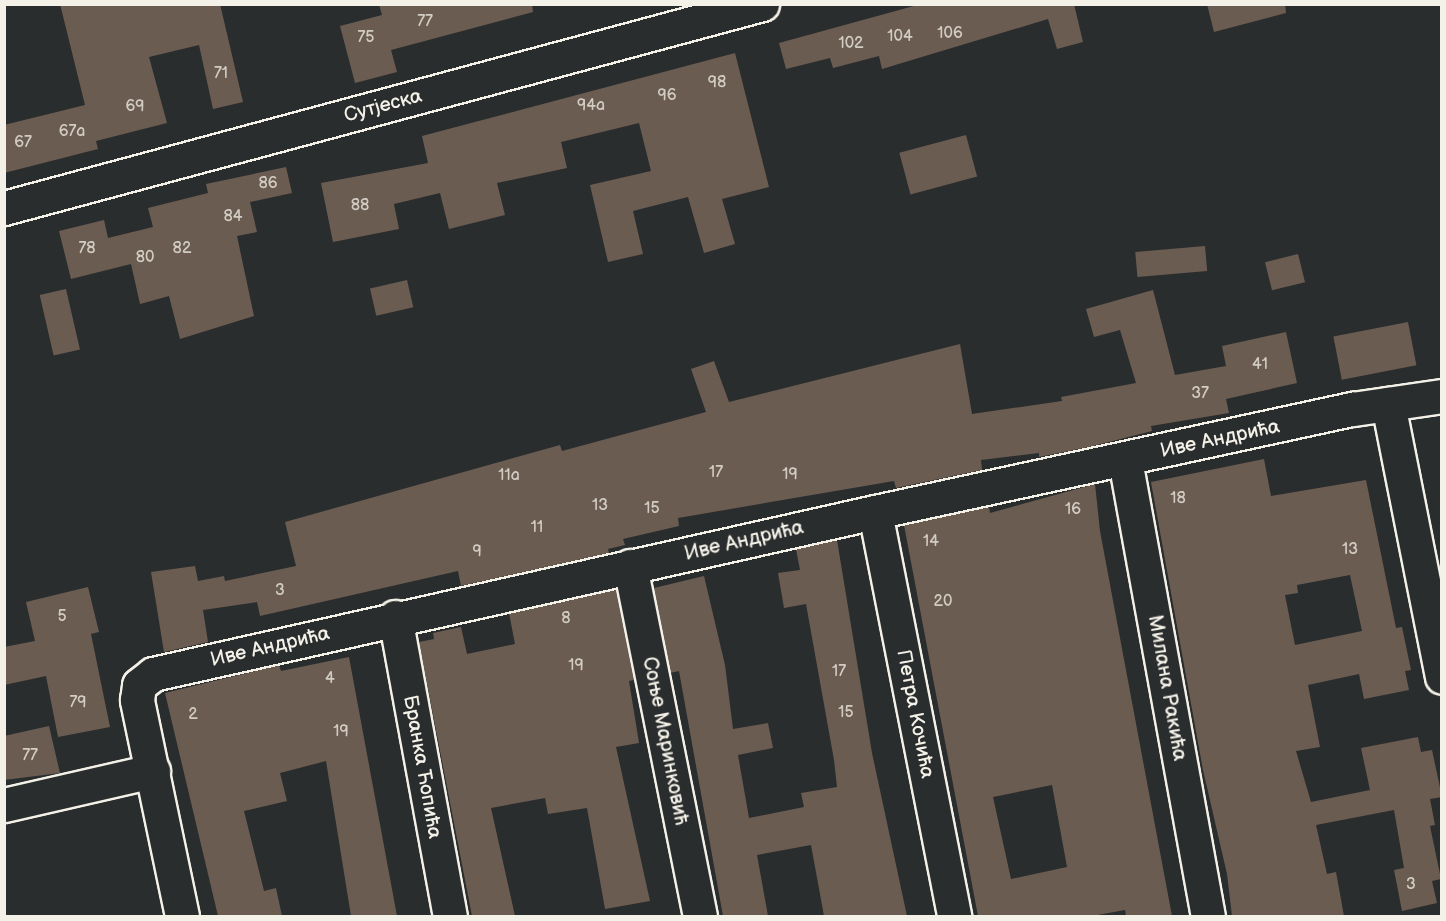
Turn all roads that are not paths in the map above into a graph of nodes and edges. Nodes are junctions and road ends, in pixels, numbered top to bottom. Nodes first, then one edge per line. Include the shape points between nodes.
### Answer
1 (762, 4) edge
2 (4, 208) edge
3 (1442, 396) edge
4 (1388, 404) junction
5 (1125, 460) junction
6 (875, 512) junction
7 (630, 566) junction
8 (394, 617) junction
9 (1442, 677) edge
10 (153, 771) junction
11 (4, 806) edge
12 (182, 916) edge
13 (450, 916) edge
14 (700, 916) edge
15 (954, 916) edge
16 (1209, 916) edge

1 - 2 street, Сутјеска
3 - 4 street, Иве Андрића
4 - 5 street, Иве Андрића
4 - 9 street
5 - 6 street, Иве Андрића
5 - 16 street, Милана Ракића
6 - 7 street, Иве Андрића
6 - 15 street, Петра Кочића
7 - 8 street, Иве Андрића
7 - 14 street, Соње Маринковић
8 - 10 street, Иве Андрића via 153,674 139,685 137,700
8 - 13 street, Бранка Ћопића
10 - 11 street
10 - 12 street, Иве Андрића

